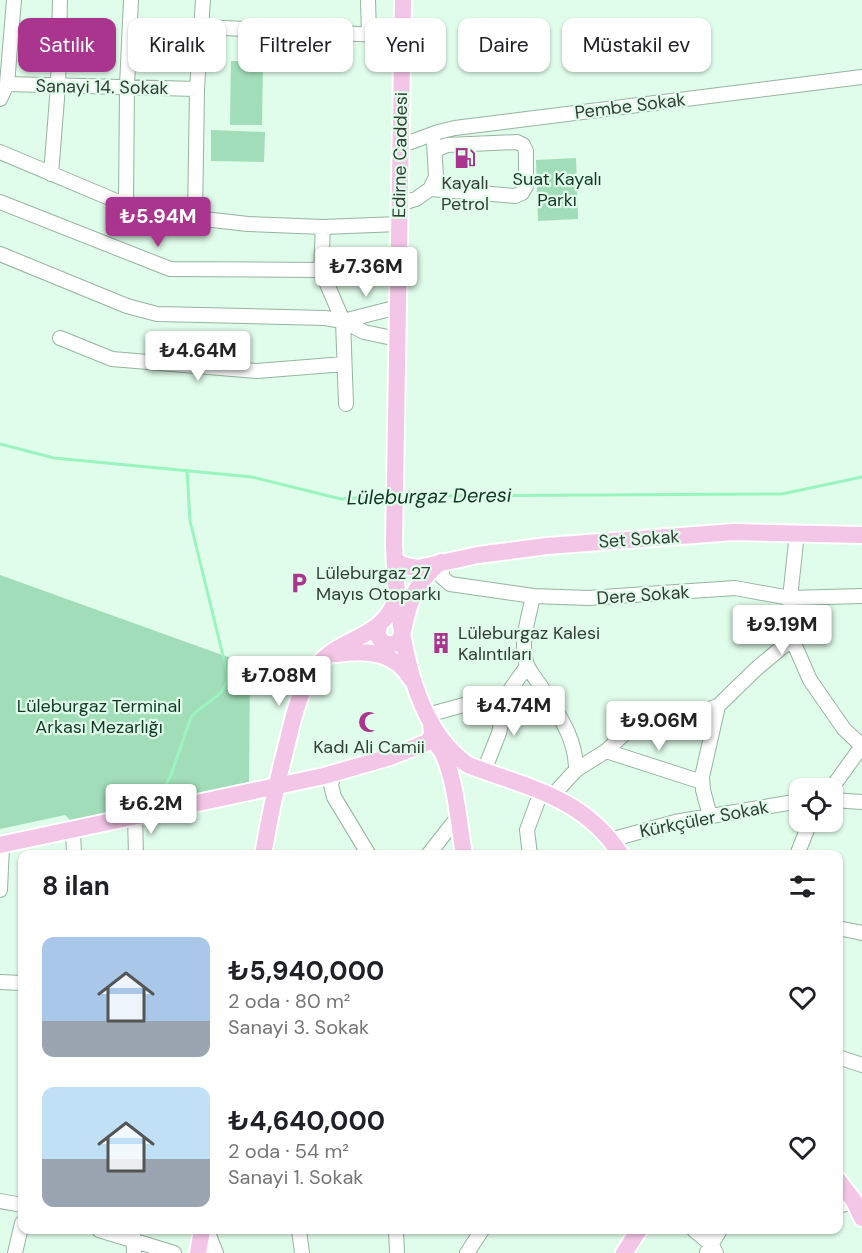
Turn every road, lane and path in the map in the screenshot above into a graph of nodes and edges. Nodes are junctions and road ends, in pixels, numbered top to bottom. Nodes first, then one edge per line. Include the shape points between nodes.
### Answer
1 (15, 0) edge
2 (60, 0) edge
3 (131, 0) edge
4 (203, 0) edge
5 (368, 0) edge
6 (403, 0) edge
7 (202, 18) edge
8 (369, 18) edge
9 (402, 18) edge
10 (226, 28) edge
11 (365, 34) edge
12 (198, 72) edge
13 (401, 72) edge
14 (862, 77) edge
15 (7, 84) junction
16 (58, 86) junction
17 (127, 86) junction
18 (197, 89) junction
19 (0, 99) edge
20 (432, 134) junction
21 (400, 146) junction
22 (435, 150) junction
23 (0, 152) edge
24 (51, 174) junction
25 (430, 189) junction
26 (0, 202) edge
27 (398, 204) junction
28 (126, 205) junction
29 (195, 218) junction
30 (399, 224) junction
31 (323, 227) junction
32 (0, 254) edge
33 (321, 270) junction
34 (398, 307) junction
35 (343, 321) junction
36 (60, 338) dead end
37 (397, 339) junction
38 (344, 364) junction
39 (346, 404) dead end
40 (796, 533) junction
41 (862, 535) edge
42 (394, 558) junction
43 (442, 562) junction
44 (418, 568) junction
45 (533, 596) junction
46 (862, 596) edge
47 (398, 597) junction
48 (790, 598) junction
49 (379, 626) junction
50 (403, 631) junction
51 (792, 639) junction
52 (329, 655) junction
53 (527, 666) junction
54 (416, 690) junction
55 (508, 693) junction
56 (718, 706) junction
57 (429, 719) junction
58 (428, 742) junction
59 (862, 746) edge
60 (606, 751) junction
61 (281, 767) junction
62 (477, 769) junction
63 (576, 770) junction
64 (334, 773) junction
65 (839, 778) edge
66 (702, 782) junction
67 (295, 783) junction
68 (452, 784) junction
69 (276, 786) junction
70 (547, 794) junction
71 (843, 801) edge
72 (862, 802) edge
73 (789, 803) edge
74 (135, 816) junction
75 (710, 816) junction
76 (457, 818) junction
77 (73, 829) junction
78 (806, 832) edge
79 (609, 840) junction
80 (1, 846) edge
81 (74, 850) edge
82 (136, 850) edge
83 (264, 850) edge
84 (366, 850) edge
85 (432, 850) edge
86 (463, 850) edge
87 (529, 850) edge
88 (617, 850) edge
89 (799, 850) edge
90 (0, 890) edge
91 (843, 929) edge
92 (862, 933) edge
93 (0, 982) edge
94 (18, 983) edge
95 (843, 1059) edge
96 (862, 1065) edge
97 (0, 1201) edge
98 (18, 1204) edge
99 (846, 1204) edge
100 (862, 1217) edge
101 (19, 1234) edge
102 (112, 1234) edge
103 (200, 1234) edge
104 (209, 1234) edge
105 (300, 1234) edge
106 (396, 1234) edge
107 (479, 1234) edge
108 (636, 1234) edge
109 (697, 1234) edge
110 (718, 1234) edge
111 (134, 1241) edge
112 (711, 1250) edge
113 (15, 1253) edge
114 (174, 1253) edge
115 (198, 1253) edge
116 (216, 1253) edge
117 (302, 1253) edge
118 (398, 1253) edge
119 (467, 1253) edge
120 (624, 1253) edge

1 - 15 street
2 - 16 street
3 - 17 street
4 - 7 street
5 - 8 street
6 - 9 main road, Edirne Caddesi
10 - 11 street
12 - 18 street
13 - 21 main road, Edirne Caddesi
14 - 20 street, Pembe Sokak
15 - 16 street, Sanayi 14. Sokak
15 - 19 street
16 - 17 street, Sanayi 14. Sokak
16 - 24 street
17 - 18 street, Sanayi 14. Sokak
17 - 28 street
18 - 29 street
20 - 21 street, Pembe Sokak
20 - 22 street
21 - 27 main road, Edirne Caddesi
22 - 25 street via 436,177
22 - 25 street via 447,145 517,142 526,151 526,186 515,196
23 - 24 street
24 - 28 street
25 - 27 street via 416,199
26 - 33 street via 170,269
27 - 30 main road, Edirne Caddesi
28 - 29 street
29 - 31 street
30 - 31 street
30 - 34 main road, Edirne Caddesi
31 - 33 street
32 - 35 street via 127,306 157,314
33 - 35 street
34 - 35 street
34 - 37 main road, Edirne Caddesi
35 - 37 street via 364,332
35 - 38 street
36 - 38 street via 112,359 257,371
37 - 42 main road, Edirne Caddesi
38 - 39 street
40 - 41 main road, Set Sokak
40 - 43 main road, Set Sokak via 734,532 547,546
40 - 48 street
42 - 44 main road
42 - 47 main road
43 - 44 main road, Set Sokak
43 - 45 street, Dere Sokak via 442,577 450,584
43 - 50 main road via 415,592
44 - 47 main road via 410,574
45 - 48 street, Dere Sokak via 588,598 735,588
45 - 53 street via 524,654
46 - 48 street, Dere Sokak
47 - 49 main road
47 - 50 main road
48 - 51 street
49 - 50 main road via 378,637 388,645 398,642
49 - 52 main road
50 - 54 main road
51 - 56 street
51 - 59 street via 810,680 844,729
52 - 54 main road via 360,652 385,656 399,663
52 - 61 main road via 310,676 302,694
53 - 55 street
53 - 63 street via 566,726 573,743
54 - 57 main road
55 - 57 street
55 - 62 street via 499,733
56 - 60 street via 700,712 648,717
56 - 66 street
57 - 58 main road via 432,736
57 - 62 main road via 448,748
58 - 64 main road
58 - 68 main road via 442,750
59 - 65 street
60 - 63 street
60 - 66 street
61 - 67 main road via 286,778
61 - 69 main road
62 - 68 main road via 457,770
62 - 70 main road
63 - 70 street
64 - 67 main road
64 - 84 street via 334,797
66 - 75 street
67 - 69 main road
68 - 76 main road
69 - 74 main road
69 - 83 main road
70 - 79 main road via 593,820
70 - 87 street via 527,830
71 - 72 street
73 - 75 street, Kürkçüler Sokak
74 - 77 main road
74 - 82 street
75 - 79 street, Kürkçüler Sokak
76 - 85 street
76 - 86 main road
77 - 80 main road
77 - 81 street
78 - 89 street
79 - 88 main road
80 - 90 street
91 - 92 street
93 - 94 street
95 - 96 street
97 - 98 street
99 - 100 main road
101 - 113 street
102 - 111 street
103 - 115 main road
104 - 116 street
105 - 117 street
106 - 118 street
107 - 119 street
108 - 120 main road
109 - 112 street
110 - 112 street
111 - 114 street

